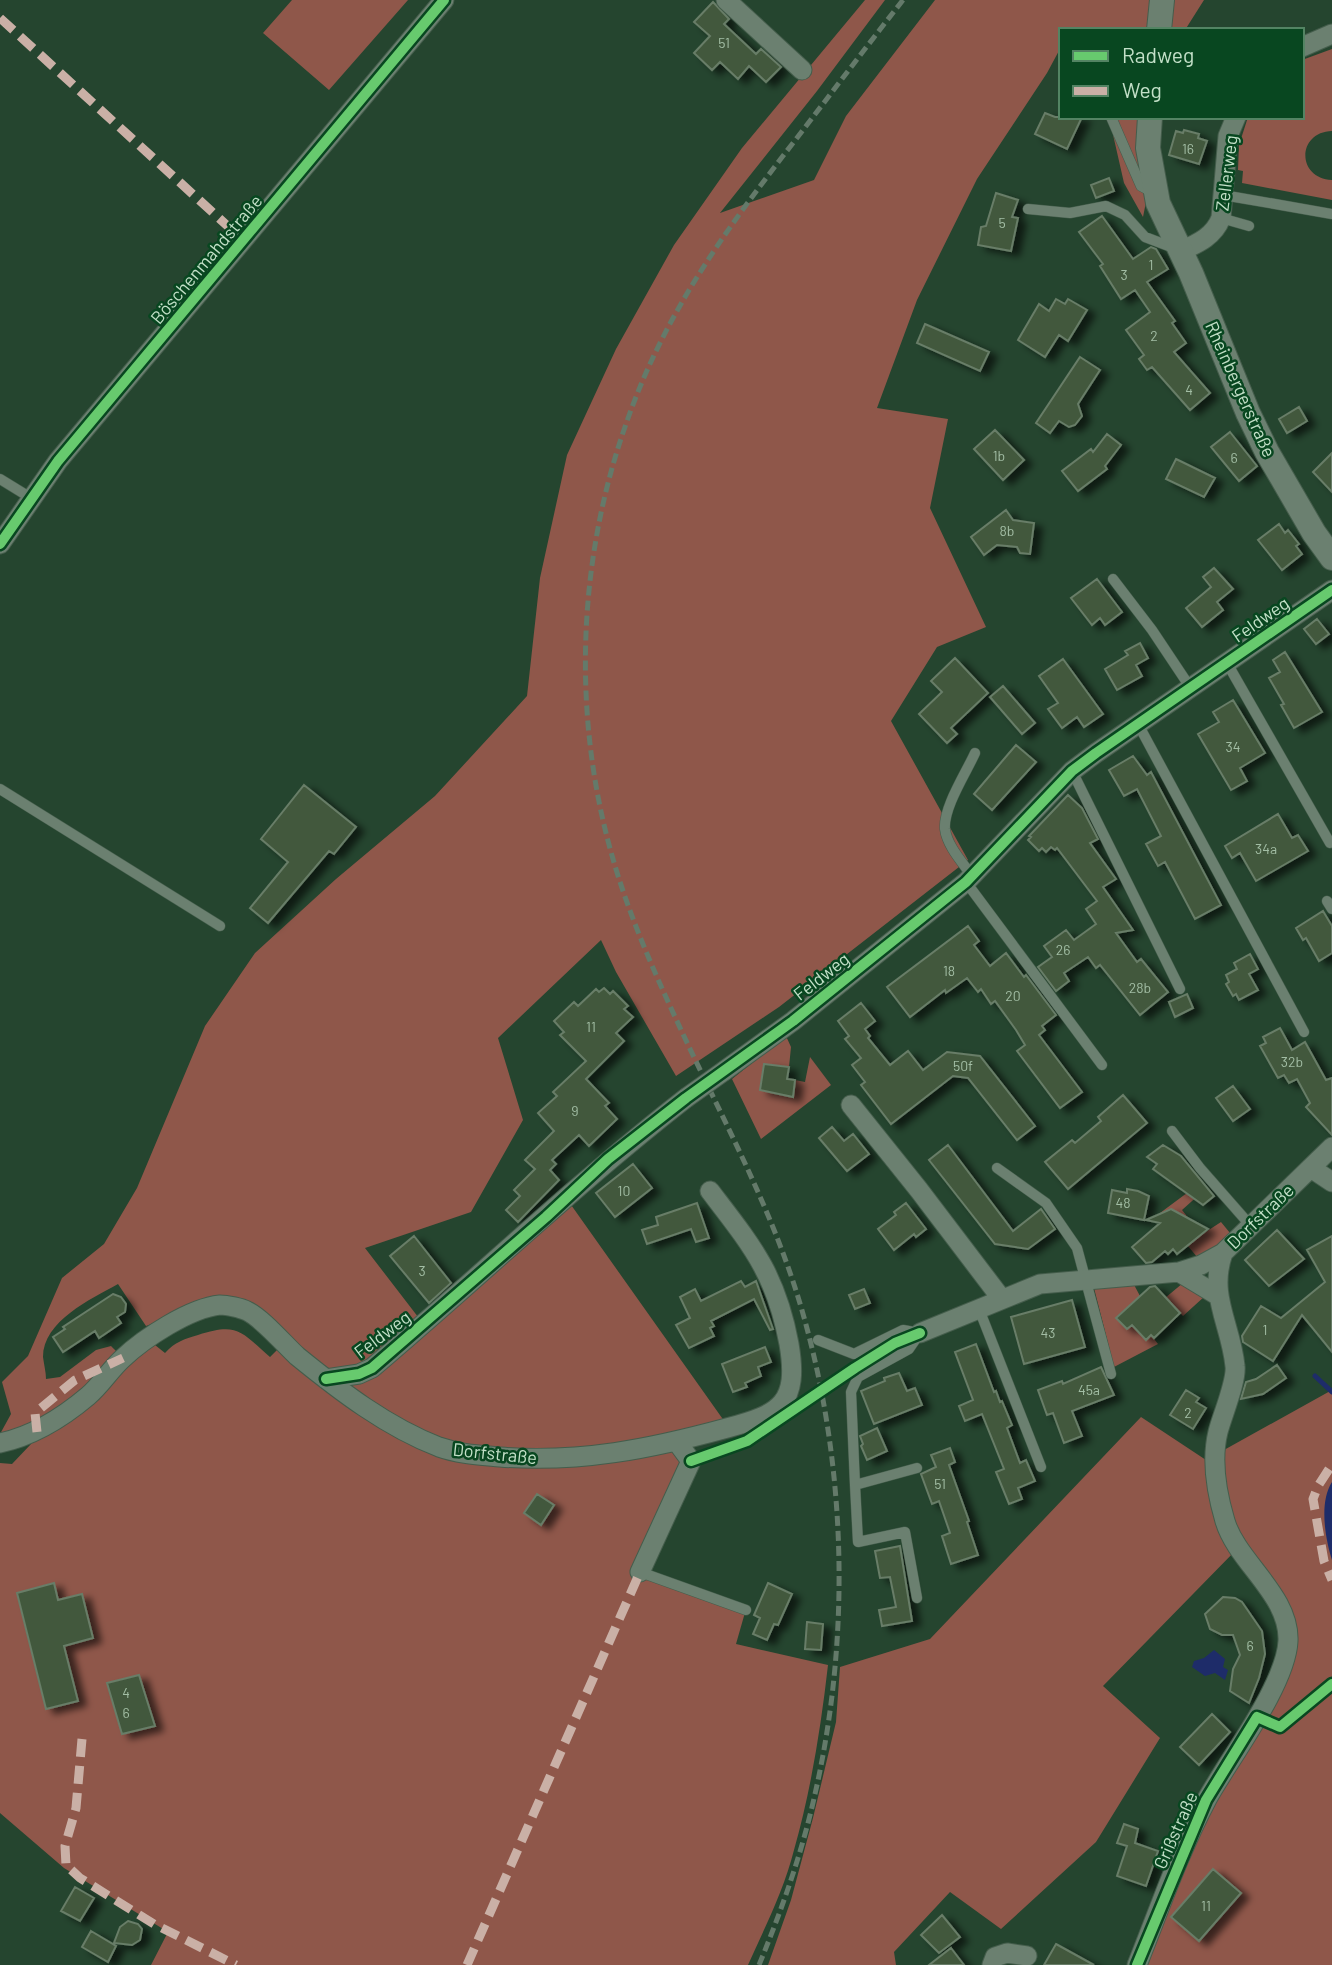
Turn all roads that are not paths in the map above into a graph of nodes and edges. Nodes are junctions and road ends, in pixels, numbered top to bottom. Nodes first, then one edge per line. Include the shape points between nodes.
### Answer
1 (444, 0) edge
2 (726, 0) edge
3 (1163, 0) edge
4 (1159, 28) edge
5 (1332, 34) edge
6 (1304, 46) edge
7 (802, 70) dead end
8 (1112, 119) edge
9 (1150, 119) edge
10 (1235, 119) edge
11 (1156, 194) junction
12 (1223, 195) junction
13 (1028, 209) dead end
14 (1332, 214) edge
15 (1221, 218) junction
16 (1249, 226) dead end
17 (1181, 251) junction
18 (0, 479) edge
19 (31, 498) junction
20 (0, 544) edge
21 (1332, 558) edge
22 (1113, 579) dead end
23 (1332, 590) edge
24 (1227, 663) junction
25 (1190, 687) junction
26 (1138, 724) junction
27 (975, 753) dead end
28 (1072, 771) junction
29 (0, 789) edge
30 (1330, 843) edge
31 (969, 879) junction
32 (220, 926) dead end
33 (1180, 989) dead end
34 (1304, 1031) dead end
35 (1102, 1065) dead end
36 (851, 1105) dead end
37 (1172, 1131) dead end
38 (1332, 1147) edge
39 (997, 1168) dead end
40 (1311, 1168) junction
41 (1332, 1182) edge
42 (710, 1191) dead end
43 (1250, 1225) junction
44 (1223, 1253) junction
45 (1179, 1272) junction
46 (1086, 1279) junction
47 (1217, 1295) junction
48 (1001, 1298) junction
49 (979, 1309) junction
50 (920, 1333) junction
51 (818, 1340) dead end
52 (359, 1374) junction
53 (1111, 1374) dead end
54 (326, 1379) junction
55 (361, 1404) junction
56 (5, 1442) edge
57 (677, 1442) junction
58 (1041, 1467) dead end
59 (917, 1468) dead end
60 (855, 1485) junction
61 (640, 1572) joint
62 (917, 1598) dead end
63 (746, 1610) dead end
64 (1027, 1956) dead end
65 (992, 1965) edge
66 (1137, 1965) edge

1 - 19 street, Böschenmahdstraße
2 - 7 street
3 - 4 street
5 - 6 street
8 - 11 lane via 1141,186
9 - 11 street, Rheinbergerstraße via 1148,148
10 - 12 street, Zellerweg via 1228,136
11 - 17 street, Rheinbergerstraße
12 - 14 lane
12 - 15 street, Zellerweg
13 - 17 lane via 1070,213 1106,206 1125,215 1145,237
15 - 16 lane
15 - 17 street, Zellerweg via 1213,233
17 - 21 street, Rheinbergerstraße via 1267,452
18 - 19 lane
19 - 20 street, Böschenmahdstraße
22 - 25 lane
23 - 24 street, Feldweg
24 - 25 street, Feldweg
24 - 30 lane
25 - 26 street, Feldweg
26 - 28 street, Feldweg
26 - 34 lane
27 - 31 lane via 947,813 945,830
28 - 31 street, Feldweg
28 - 33 lane
29 - 32 lane
31 - 35 lane
31 - 52 street, Feldweg, bridge via 793,1021 608,1160 372,1368
36 - 48 street
37 - 43 lane
38 - 40 street, Dorfstraße
39 - 46 lane via 1046,1203 1077,1248
40 - 41 street
40 - 43 street, Dorfstraße
42 - 57 street, Dorfstraße via 753,1247 774,1285 791,1356 790,1393 780,1407 748,1423
43 - 44 street, Dorfstraße
44 - 45 street, Dorfstraße
44 - 47 street, Grißstraße
45 - 46 street, Dorfstraße
45 - 47 street
46 - 48 street, Dorfstraße via 1040,1284
46 - 53 lane
47 - 66 street, Grißstraße via 1236,1369 1217,1436 1216,1478 1226,1524 1276,1599 1287,1625 1288,1642 1281,1670 1257,1717 1206,1800
48 - 49 street, Dorfstraße
49 - 50 street, Dorfstraße
49 - 58 lane
50 - 51 lane via 903,1330 854,1354
50 - 60 lane via 909,1349 858,1377 850,1392
52 - 54 street, Feldweg
52 - 55 street, Feldweg
54 - 55 street, Dorfstraße
54 - 56 street, Dorfstraße via 248,1311 222,1305 191,1313 141,1344 89,1395 37,1432
55 - 57 street, Dorfstraße via 424,1440 464,1454 579,1458
57 - 61 street via 691,1461
59 - 60 lane
60 - 62 lane via 858,1542 905,1532
61 - 63 lane
64 - 65 street via 1007,1953 995,1957

